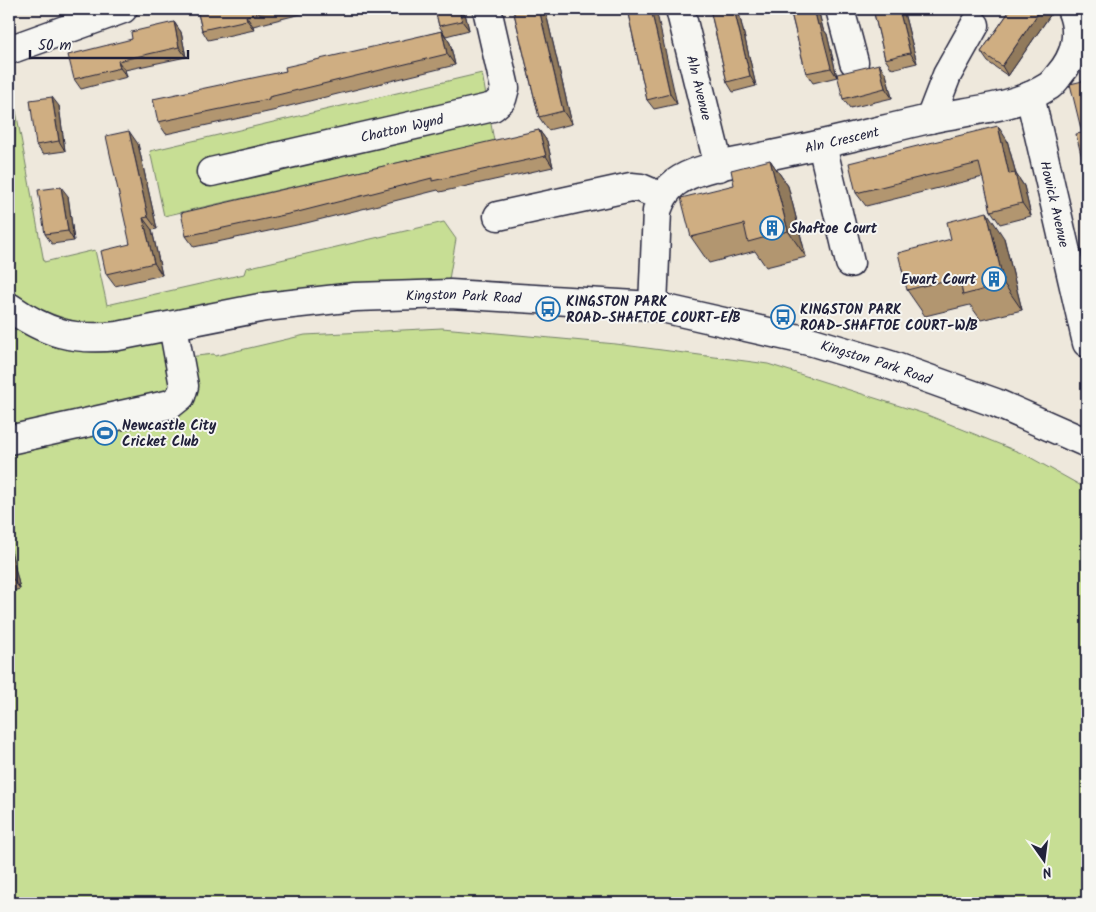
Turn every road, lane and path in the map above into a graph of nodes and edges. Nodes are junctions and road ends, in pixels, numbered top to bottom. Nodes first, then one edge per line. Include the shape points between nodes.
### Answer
1 (122, 9) edge
2 (487, 9) edge
3 (680, 9) edge
4 (840, 9) edge
5 (1071, 9) edge
6 (975, 25) dead end
7 (9, 50) edge
8 (854, 62) dead end
9 (1030, 96) junction
10 (930, 119) junction
11 (822, 145) junction
12 (719, 166) junction
13 (211, 172) dead end
14 (662, 196) junction
15 (498, 216) dead end
16 (850, 263) dead end
17 (653, 306) junction
18 (9, 307) edge
19 (173, 326) junction
20 (1087, 343) edge
21 (9, 440) edge
22 (1087, 443) edge

1 - 7 street
2 - 13 street, Chatton Wynd via 505,88 502,99 493,107
3 - 12 street, Aln Avenue
4 - 8 street
5 - 9 street, Aln Crescent via 1077,35 1075,50 1051,85
6 - 10 street via 947,74
9 - 10 street, Aln Crescent
9 - 20 street, Howick Avenue
10 - 11 street, Aln Crescent
11 - 12 street, Aln Crescent
11 - 16 street
12 - 14 street, Aln Crescent via 692,174 675,183
14 - 15 street via 631,187
14 - 17 street via 657,211
17 - 19 street, Kingston Park Road via 450,294 355,297 265,307
17 - 22 street, Kingston Park Road via 813,342 890,365 996,403
18 - 19 street, Kingston Park Road via 45,328 80,338 95,339
19 - 21 street via 184,386 181,396 171,404

